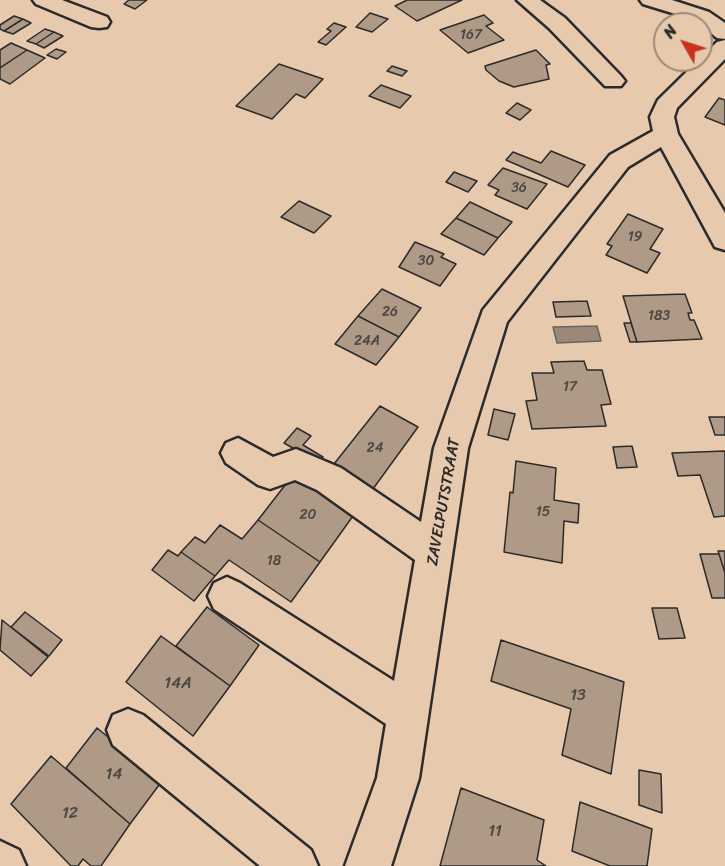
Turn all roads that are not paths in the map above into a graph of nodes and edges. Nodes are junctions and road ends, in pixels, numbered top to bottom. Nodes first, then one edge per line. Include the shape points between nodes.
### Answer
1 (43, 0) edge
2 (527, 0) edge
3 (650, 0) edge
4 (99, 22) dead end
5 (725, 33) edge
6 (725, 46) edge
7 (613, 81) dead end
8 (666, 134) junction
9 (725, 240) edge
10 (237, 453) dead end
11 (434, 552) junction
12 (227, 596) dead end
13 (408, 714) junction
14 (128, 730) dead end
15 (295, 866) edge
16 (368, 866) edge

1 - 4 street
2 - 7 street via 557,23
3 - 5 street via 702,16
6 - 8 street via 666,105 662,117
8 - 9 street
8 - 11 street, ZAVELPUTSTRAAT via 619,161 494,318 451,448
10 - 11 street via 270,474 296,464 329,479
11 - 13 street, ZAVELPUTSTRAAT
12 - 13 street
13 - 16 street, ZAVELPUTSTRAAT via 398,778
14 - 15 street

